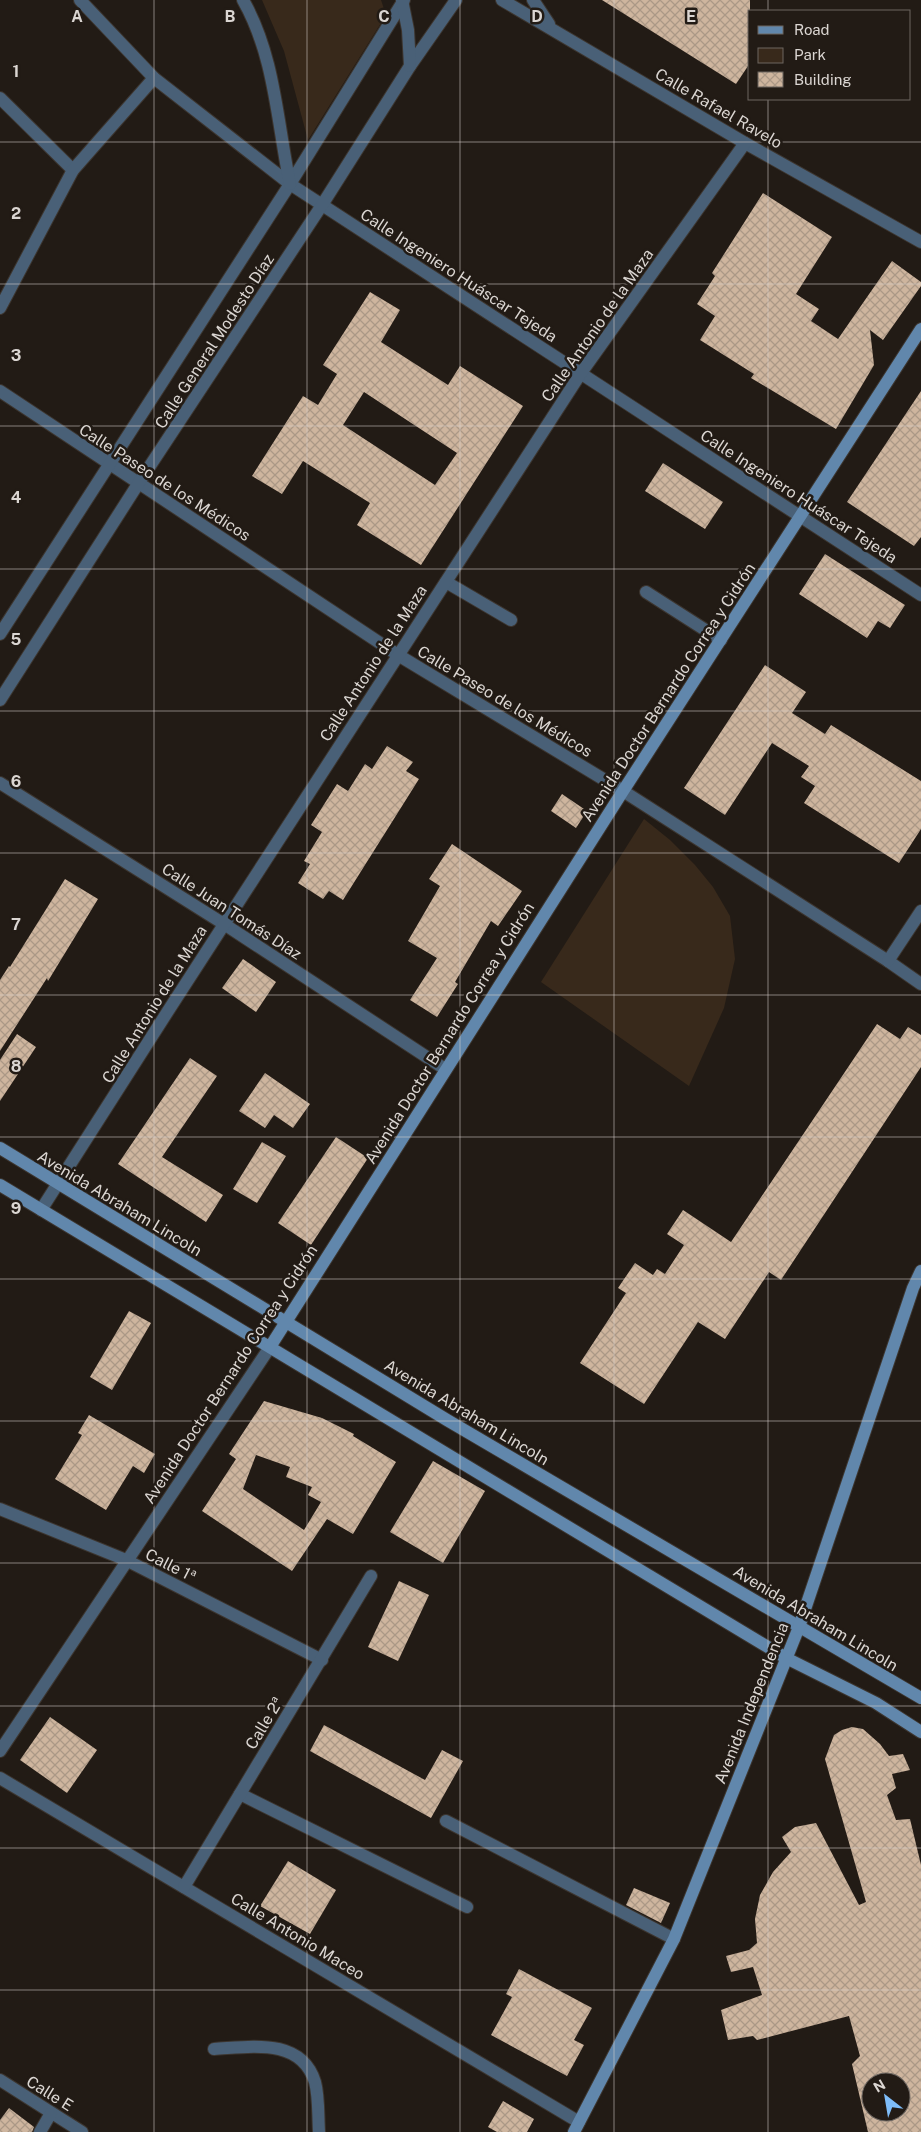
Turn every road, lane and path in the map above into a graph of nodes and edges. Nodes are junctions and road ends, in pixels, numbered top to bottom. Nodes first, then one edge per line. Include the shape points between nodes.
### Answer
1 (80, 0) edge
2 (243, 0) edge
3 (456, 0) edge
4 (502, 0) edge
5 (533, 0) edge
6 (403, 1) edge
7 (552, 28) junction
8 (410, 66) junction
9 (154, 78) junction
10 (0, 98) edge
11 (745, 143) junction
12 (73, 170) junction
13 (290, 184) junction
14 (322, 206) junction
15 (921, 242) edge
16 (0, 308) edge
17 (921, 329) edge
18 (581, 373) junction
19 (0, 391) edge
20 (108, 464) junction
21 (138, 484) junction
22 (800, 516) junction
23 (446, 582) junction
24 (646, 592) dead end
25 (921, 594) edge
26 (512, 620) dead end
27 (0, 634) edge
28 (720, 640) junction
29 (398, 655) junction
30 (0, 700) edge
31 (0, 783) edge
32 (623, 790) junction
33 (921, 911) edge
34 (224, 924) junction
35 (888, 961) junction
36 (921, 984) edge
37 (445, 1069) junction
38 (0, 1148) edge
39 (0, 1185) edge
40 (59, 1185) junction
41 (42, 1210) junction
42 (921, 1271) edge
43 (286, 1323) junction
44 (270, 1347) junction
45 (0, 1509) edge
46 (126, 1560) junction
47 (371, 1576) dead end
48 (798, 1627) junction
49 (786, 1658) junction
50 (322, 1660) junction
51 (921, 1698) edge
52 (921, 1732) edge
53 (0, 1752) edge
54 (0, 1778) edge
55 (240, 1794) junction
56 (446, 1821) dead end
57 (184, 1887) junction
58 (467, 1907) dead end
59 (674, 1939) junction
60 (214, 2048) dead end
61 (0, 2080) edge
62 (51, 2113) junction
63 (577, 2127) edge
64 (40, 2132) edge
65 (82, 2132) edge
66 (320, 2132) edge

1 - 9 street, Calle Ingeniero Huáscar Tejeda
2 - 13 street via 267,55
3 - 8 street, Calle General Modesto Díaz
4 - 7 street, Calle Rafael Ravelo
5 - 7 street
6 - 8 street
6 - 13 street, Calle General Modesto Díaz
7 - 11 street, Calle Rafael Ravelo
8 - 14 street, Calle General Modesto Díaz
9 - 12 street
9 - 13 street, Calle Ingeniero Huáscar Tejeda
10 - 12 street
11 - 15 street, Calle Rafael Ravelo
11 - 18 street, Calle Antonio de la Maza
12 - 16 street
13 - 14 street, Calle Ingeniero Huáscar Tejeda
13 - 20 street, Calle General Modesto Díaz
14 - 18 street, Calle Ingeniero Huáscar Tejeda
14 - 21 street, Calle General Modesto Díaz
17 - 22 main road, Avenida Doctor Bernardo Correa y Cidrón
18 - 22 street, Calle Ingeniero Huáscar Tejeda
18 - 23 street, Calle Antonio de la Maza
19 - 20 street, Calle Paseo de los Médicos
20 - 21 street, Calle Paseo de los Médicos
20 - 27 street, Calle General Modesto Díaz
21 - 29 street, Calle Paseo de los Médicos
21 - 30 street, Calle General Modesto Díaz
22 - 25 street, Calle Ingeniero Huáscar Tejeda
22 - 28 main road, Avenida Doctor Bernardo Correa y Cidrón
23 - 26 street
23 - 29 street, Calle Antonio de la Maza
24 - 28 street
28 - 32 main road, Avenida Doctor Bernardo Correa y Cidrón
29 - 32 street, Calle Paseo de los Médicos
29 - 34 street, Calle Antonio de la Maza
31 - 34 street, Calle Juan Tomás Díaz
32 - 35 street, Calle Paseo de los Médicos
32 - 37 main road, Avenida Doctor Bernardo Correa y Cidrón
33 - 35 street
34 - 37 street, Calle Juan Tomás Díaz
34 - 40 street, Calle Antonio de la Maza
35 - 36 street, Calle Paseo de los Médicos
37 - 43 main road, Avenida Doctor Bernardo Correa y Cidrón
38 - 40 main road, Avenida Abraham Lincoln
39 - 41 main road
40 - 41 street, Calle Antonio de la Maza
40 - 43 main road, Avenida Abraham Lincoln
41 - 44 main road
42 - 48 main road, Avenida Independencia
43 - 44 main road, Avenida Doctor Bernardo Correa y Cidrón
43 - 48 main road, Avenida Abraham Lincoln
44 - 46 street, Avenida Doctor Bernardo Correa y Cidrón
44 - 49 main road
45 - 46 street, Calle 1ª
46 - 50 street, Calle 1ª
46 - 53 street, Avenida Doctor Bernardo Correa y Cidrón
47 - 50 street, Calle 2ª
48 - 49 main road, Avenida Independencia
48 - 51 main road, Avenida Abraham Lincoln
49 - 52 main road via 876,1703
49 - 59 main road, Avenida Independencia
50 - 55 street, Calle 2ª
54 - 57 street, Calle Antonio Maceo
55 - 57 street, Calle 2ª
55 - 58 street
56 - 59 street
57 - 63 street, Calle Antonio Maceo
59 - 63 main road, Avenida Independencia
60 - 66 street via 270,2046 297,2057 315,2082
61 - 62 street, Calle E
62 - 64 street
62 - 65 street, Calle E

